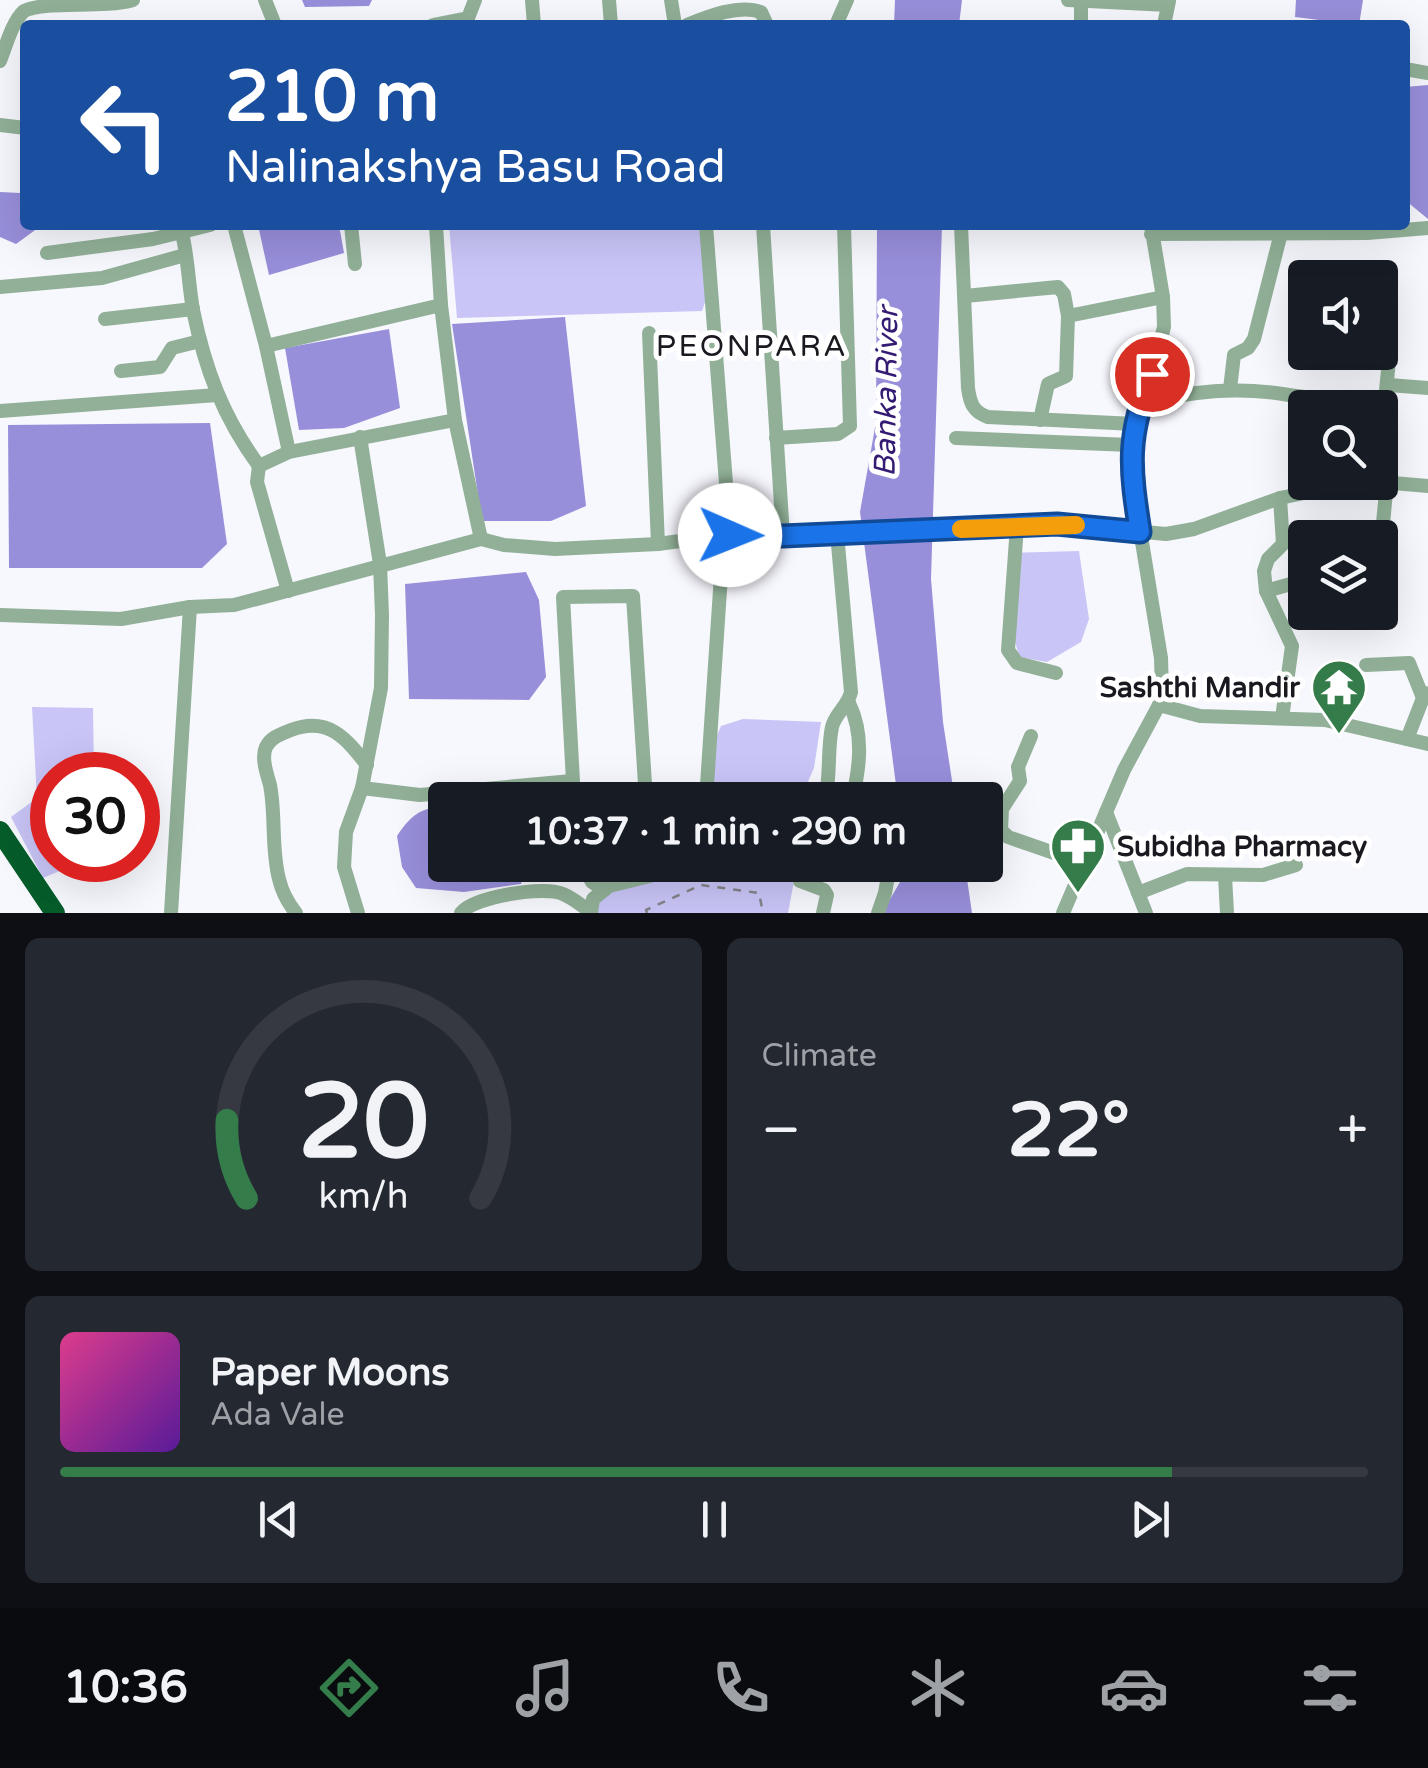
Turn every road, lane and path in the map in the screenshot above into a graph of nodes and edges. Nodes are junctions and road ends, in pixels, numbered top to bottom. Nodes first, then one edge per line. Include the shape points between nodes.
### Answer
1 (133, 0) edge
2 (475, 0) edge
3 (1075, 1) edge
4 (1168, 3) edge
5 (21, 12) edge
6 (458, 20) edge
7 (702, 20) edge
8 (764, 20) edge
9 (0, 61) edge
10 (177, 230) edge
11 (181, 230) edge
12 (235, 230) edge
13 (351, 230) edge
14 (436, 230) edge
15 (706, 230) edge
16 (763, 230) edge
17 (844, 230) edge
18 (961, 230) edge
19 (1151, 230) edge
20 (1341, 230) edge
21 (1281, 233) junction
22 (47, 252) dead end
23 (185, 255) junction
24 (355, 264) dead end
25 (0, 288) edge
26 (965, 296) junction
27 (1163, 298) junction
28 (441, 305) junction
29 (194, 309) junction
30 (1068, 316) junction
31 (106, 319) dead end
32 (649, 333) dead end
33 (200, 341) junction
34 (266, 346) junction
35 (1389, 370) edge
36 (121, 371) dead end
37 (1388, 385) junction
38 (1428, 388) edge
39 (1230, 389) junction
40 (1387, 390) edge
41 (1288, 394) edge
42 (217, 395) junction
43 (1140, 404) junction
44 (0, 412) edge
45 (455, 420) junction
46 (1040, 420) junction
47 (1134, 424) junction
48 (360, 437) junction
49 (776, 438) junction
50 (956, 438) dead end
51 (1131, 445) junction
52 (289, 452) junction
53 (259, 466) junction
54 (1398, 483) edge
55 (1428, 486) edge
56 (1288, 495) edge
57 (1280, 498) junction
58 (1017, 526) junction
59 (837, 532) junction
60 (1140, 532) junction
61 (724, 535) junction
62 (783, 536) junction
63 (481, 539) junction
64 (658, 544) junction
65 (380, 564) junction
66 (1288, 584) edge
67 (1266, 590) junction
68 (288, 592) junction
69 (190, 608) junction
70 (0, 615) edge
71 (1366, 665) dead end
72 (1056, 672) dead end
73 (1426, 692) edge
74 (848, 703) junction
75 (1159, 705) junction
76 (1282, 718) junction
77 (1031, 736) dead end
78 (1407, 739) junction
79 (1428, 744) edge
80 (367, 765) junction
81 (572, 782) edge
82 (645, 782) edge
83 (707, 782) edge
84 (828, 782) edge
85 (854, 782) edge
86 (362, 788) junction
87 (428, 794) edge
88 (1106, 812) junction
89 (0, 831) edge
90 (1084, 862) junction
91 (1296, 864) dead end
92 (1225, 876) junction
93 (592, 882) edge
94 (628, 882) edge
95 (803, 882) edge
96 (887, 882) edge
97 (604, 890) junction
98 (1138, 893) junction
99 (48, 908) edge
100 (825, 912) edge
101 (171, 913) edge
102 (296, 913) edge
103 (358, 913) edge
104 (461, 913) edge
105 (591, 913) edge
106 (646, 913) edge
107 (763, 913) edge
108 (878, 913) edge
109 (1062, 913) edge
110 (1146, 913) edge
111 (1227, 913) edge

1 - 5 street via 49,2
2 - 6 street via 468,18
3 - 4 street
5 - 9 street
7 - 8 street via 754,10
10 - 22 street
11 - 23 street
12 - 34 street
13 - 24 street
14 - 28 street
15 - 61 street
16 - 49 street
17 - 49 street via 850,426 838,434
18 - 26 street
19 - 21 street
19 - 27 street
20 - 21 street
21 - 39 street via 1254,338 1234,355
23 - 25 street via 102,278
23 - 29 street
26 - 30 street via 1058,287
26 - 46 street via 968,388 976,413
27 - 30 street
27 - 43 street via 1159,352
28 - 34 street
28 - 45 street
29 - 31 street
29 - 33 street
30 - 46 street via 1066,376 1048,384
32 - 64 street
33 - 36 street via 172,348 160,366
33 - 42 street
34 - 52 street
35 - 37 street
37 - 38 street
37 - 40 street
39 - 41 street
39 - 43 street
42 - 44 street
42 - 53 street
43 - 47 street
45 - 48 street
45 - 63 street
46 - 47 street
47 - 51 street
48 - 52 street
48 - 65 street
49 - 62 street
50 - 51 street
51 - 60 street
52 - 53 street
53 - 68 street via 257,482
54 - 55 street
56 - 57 street
57 - 60 street via 1194,529
57 - 67 street via 1283,544 1268,559
58 - 59 street
58 - 60 street
58 - 72 street via 1008,650 1017,664
59 - 62 street
59 - 74 street
60 - 75 street via 1161,658
61 - 62 street
61 - 64 street
61 - 83 street
63 - 64 street via 555,549
63 - 65 street
65 - 68 street
65 - 80 street via 381,688
66 - 67 street
67 - 76 street via 1292,646
68 - 69 street
69 - 70 street via 121,618
69 - 101 street
71 - 73 street via 1410,663
73 - 78 street
74 - 84 street via 832,726
74 - 85 street via 860,742
75 - 76 street via 1200,716
75 - 88 street
76 - 78 street via 1325,720
77 - 90 street via 1018,767 1020,782 1000,819 1002,830
78 - 79 street
80 - 86 street
80 - 102 street via 346,737 318,725 275,736 266,745 278,876
81 - 82 street via 562,597 633,596
86 - 87 street
86 - 103 street via 346,832 344,866
88 - 90 street
88 - 98 street
89 - 99 highway
90 - 109 street
91 - 92 street via 1263,875
92 - 98 street via 1187,874
92 - 111 street
93 - 97 street
94 - 97 street
95 - 100 street via 824,890
96 - 108 street
97 - 105 street via 593,899
98 - 110 street
104 - 105 street via 484,899 548,890
106 - 107 path via 701,884 760,893

